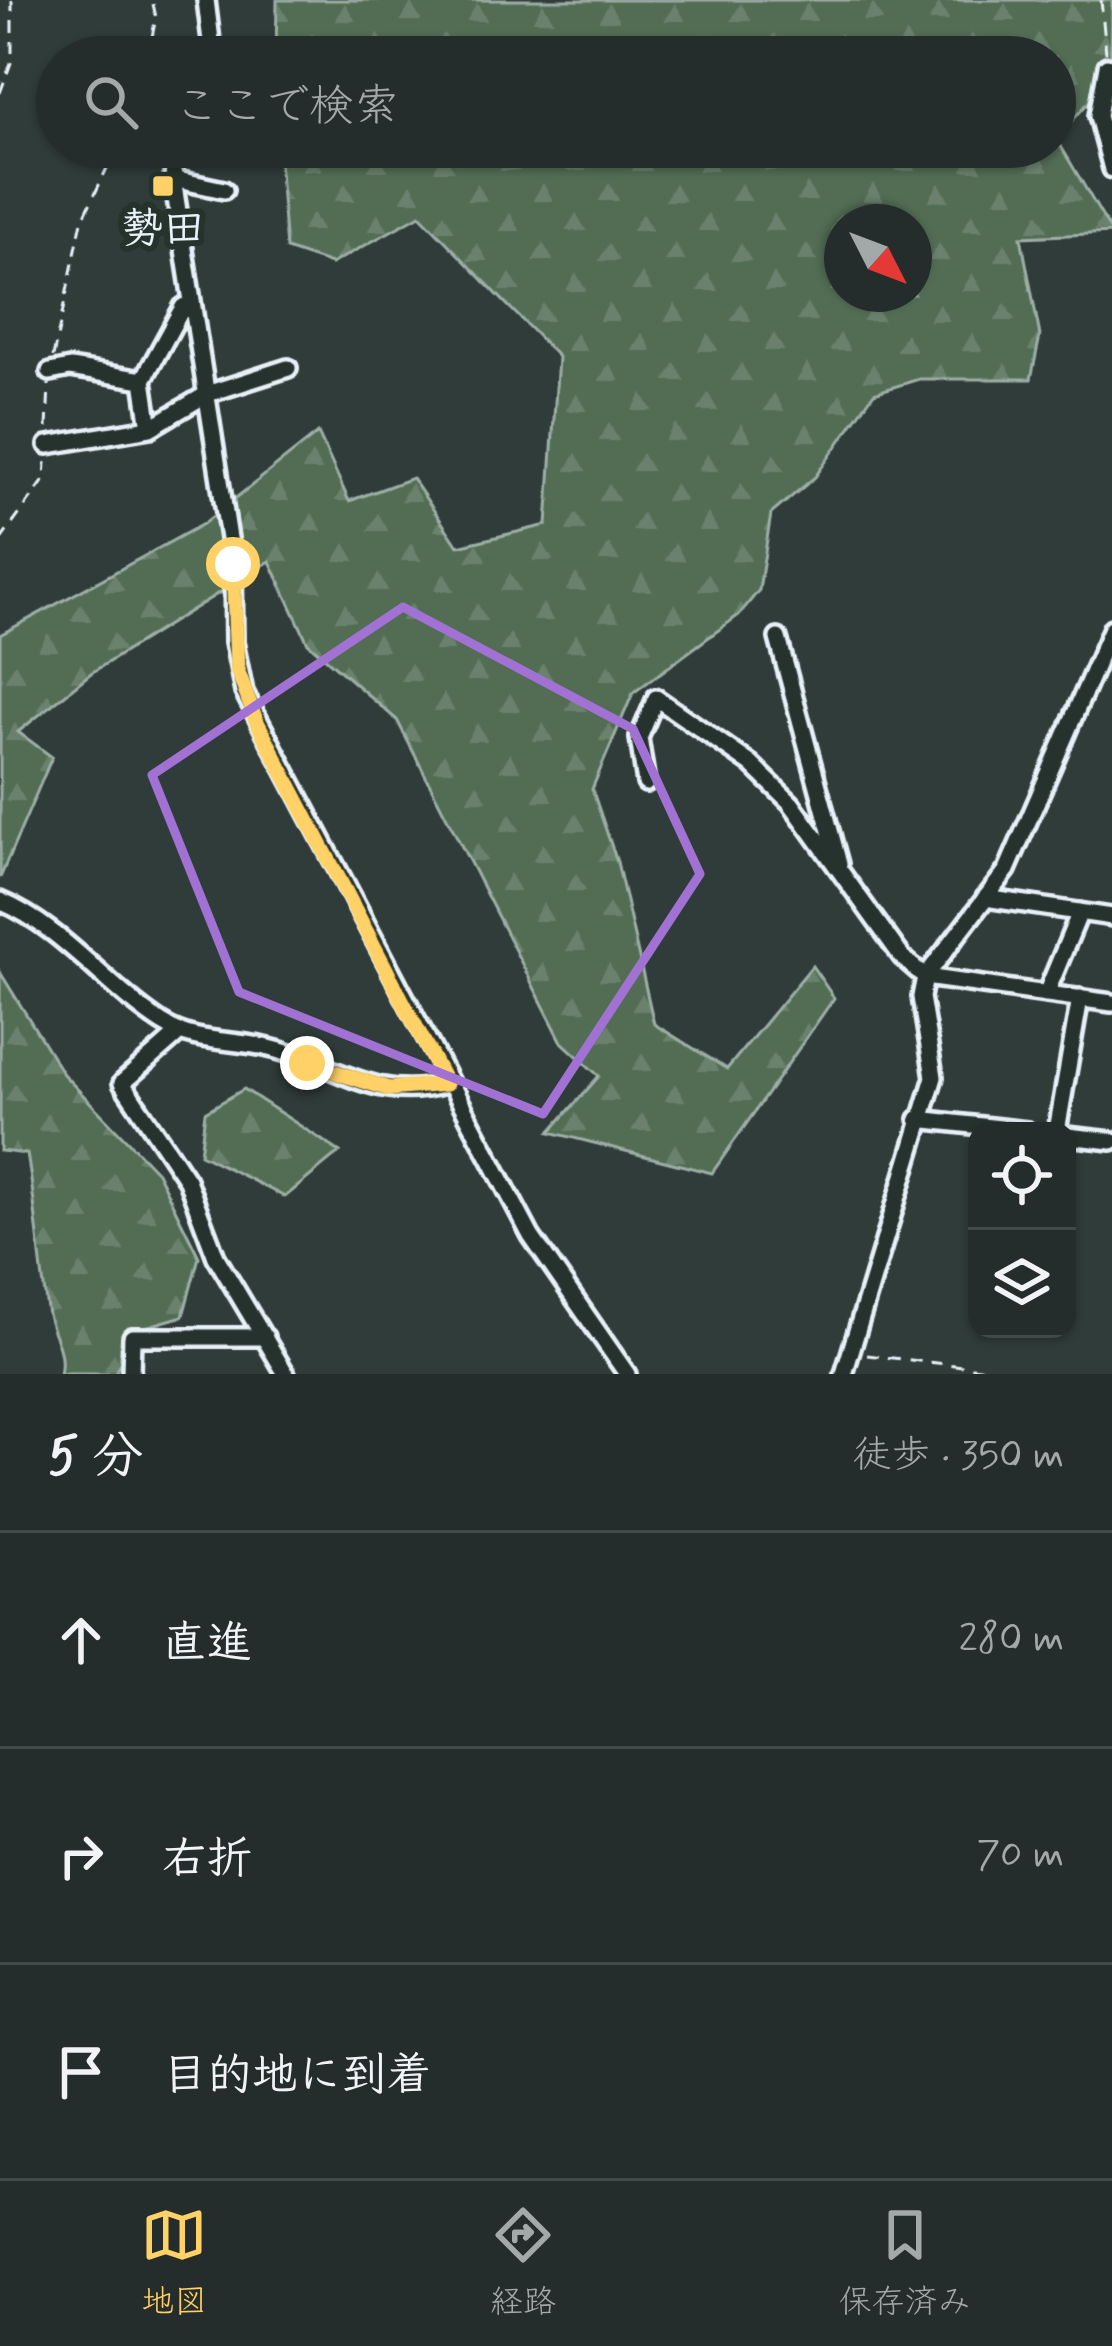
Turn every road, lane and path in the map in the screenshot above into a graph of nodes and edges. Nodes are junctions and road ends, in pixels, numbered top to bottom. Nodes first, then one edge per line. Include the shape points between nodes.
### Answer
1 (12, 0) edge
2 (152, 0) edge
3 (206, 0) edge
4 (1101, 0) edge
5 (152, 36) edge
6 (210, 36) edge
7 (1110, 67) edge
8 (0, 93) edge
9 (108, 168) edge
10 (174, 168) edge
11 (1112, 169) edge
12 (173, 179) junction
13 (224, 190) dead end
14 (191, 302) junction
15 (288, 368) dead end
16 (50, 372) junction
17 (143, 380) junction
18 (207, 394) junction
19 (150, 428) junction
20 (48, 445) junction
21 (0, 542) edge
22 (1112, 628) edge
23 (778, 638) dead end
24 (646, 783) dead end
25 (841, 873) junction
26 (985, 898) junction
27 (0, 901) edge
28 (1080, 912) junction
29 (1112, 916) edge
30 (925, 977) junction
31 (1046, 994) junction
32 (1080, 998) junction
33 (1112, 1003) edge
34 (179, 1033) junction
35 (446, 1084) junction
36 (918, 1119) junction
37 (1059, 1122) edge
38 (968, 1125) edge
39 (1076, 1137) edge
40 (1112, 1141) edge
41 (265, 1337) junction
42 (850, 1354) junction
43 (131, 1374) edge
44 (286, 1374) edge
45 (627, 1374) edge
46 (844, 1374) edge
47 (1032, 1374) edge

1 - 8 path via 12,60
2 - 5 path
3 - 6 street
4 - 7 path
7 - 11 street via 1098,116
9 - 16 path via 82,221
10 - 12 street
12 - 13 street
12 - 14 street
14 - 17 street
14 - 18 street
15 - 18 street
16 - 17 street
16 - 20 path
17 - 19 street
18 - 19 street
18 - 35 street via 244,692
19 - 20 street
20 - 21 path via 45,479
22 - 26 street via 1007,870
23 - 25 street
24 - 25 street via 639,738 656,698 751,764 791,803
25 - 30 street
26 - 28 street
26 - 30 street
27 - 34 street
28 - 29 street
28 - 31 street
30 - 31 street
30 - 36 street via 934,1077
31 - 32 street
32 - 33 street
32 - 37 street
34 - 35 street via 267,1047 389,1089
34 - 41 street via 122,1083 188,1180 215,1256
35 - 45 street via 531,1236
36 - 38 street
36 - 42 street
39 - 40 street
41 - 43 street via 132,1337
41 - 44 street
42 - 46 street
42 - 47 path

